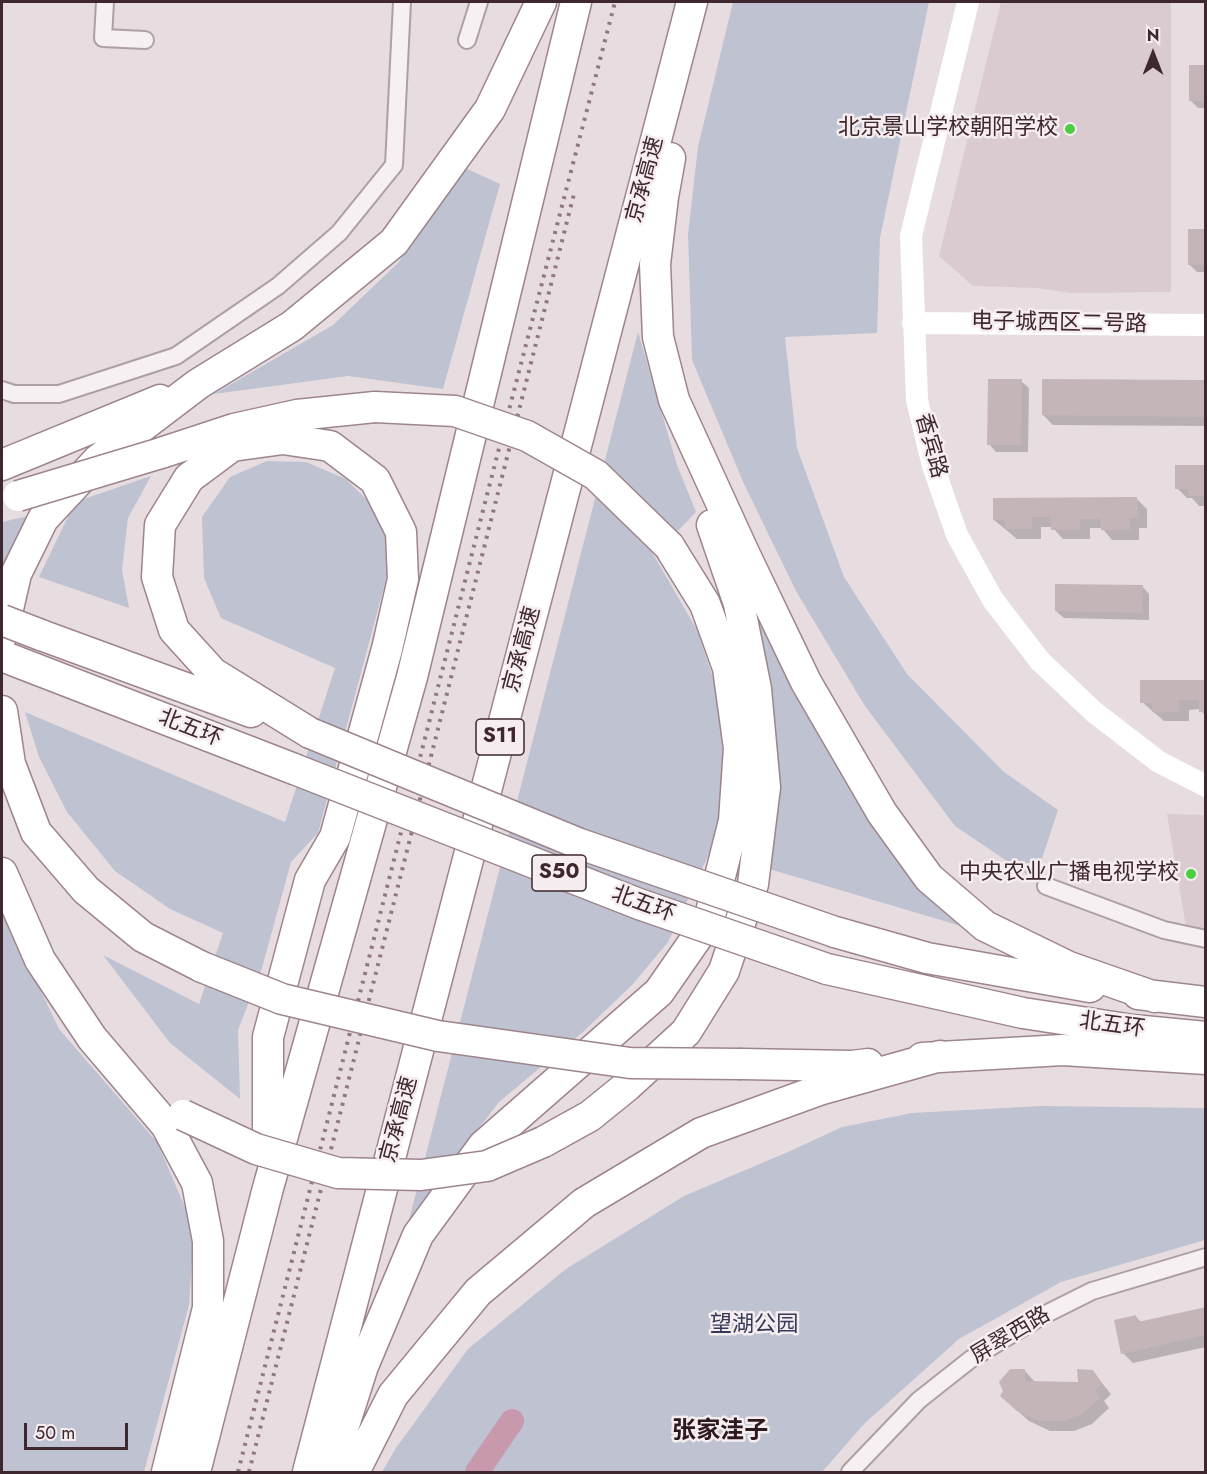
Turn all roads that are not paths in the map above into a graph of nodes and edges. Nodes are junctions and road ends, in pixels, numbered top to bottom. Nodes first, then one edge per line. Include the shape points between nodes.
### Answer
1 (105, 2) edge
2 (402, 2) edge
3 (479, 2) edge
4 (541, 2) edge
5 (576, 2) edge
6 (692, 2) edge
7 (702, 2) edge
8 (968, 2) edge
9 (145, 40) dead end
10 (467, 40) dead end
11 (913, 322) junction
12 (1206, 325) edge
13 (198, 384) junction
14 (2, 390) edge
15 (674, 400) junction
16 (2, 465) edge
17 (10, 498) edge
18 (2, 620) edge
19 (2, 635) edge
20 (2, 656) edge
21 (2, 711) edge
22 (310, 733) junction
23 (1206, 786) edge
24 (2, 873) edge
25 (1046, 886) dead end
26 (1206, 939) edge
27 (1155, 997) junction
28 (1206, 1002) edge
29 (1206, 1037) edge
30 (92, 1038) junction
31 (940, 1056) junction
32 (1206, 1059) edge
33 (268, 1188) junction
34 (1206, 1257) edge
35 (166, 1473) edge
36 (195, 1473) edge
37 (308, 1473) edge
38 (329, 1473) edge
39 (354, 1473) edge
40 (850, 1473) edge

1 - 9 street via 103,38
2 - 14 street via 394,165 339,233 278,286 176,356 59,394 14,394
3 - 10 street
4 - 13 highway via 490,109 394,242 292,326
5 - 33 highway via 412,677
6 - 37 highway, 京承高速 / S11
7 - 15 highway via 663,197 655,264 658,337
8 - 11 street, 香宾路 via 911,236
11 - 12 street, 电子城西区二号路
11 - 23 street, 香宾路 via 917,400 933,466 957,535 993,600 1040,662 1094,712 1159,762
13 - 16 highway
13 - 19 highway via 98,460 43,519 16,574
15 - 27 highway via 806,682 882,813 929,878 985,926 1069,966
15 - 30 highway, bridge via 738,604 756,689 765,787 753,884 724,971 686,1032 590,1116 543,1142 487,1166 421,1175 338,1173 256,1149 183,1115
17 - 38 highway, bridge via 234,429 297,415 375,407 455,411 527,436 596,475 669,546 705,604 728,668 739,748 734,821 709,920 659,992 483,1146 418,1235 363,1366
18 - 22 highway, 北五环 / S50, bridge
20 - 29 highway, 北五环 / S50, bridge via 639,904 827,969 1023,1013
21 - 31 highway, bridge via 10,764 36,832 86,890 143,937 202,967 282,999 438,1036 630,1063 852,1066
22 - 27 highway, 北五环 / S50, bridge via 580,844 835,932 927,958
22 - 33 highway via 213,673 174,630 156,578 160,525 189,478 232,446 283,439 330,446 375,480 401,532 402,544 403,579 387,649 335,837 310,880 268,1037
24 - 30 highway via 40,960
25 - 26 street via 1164,930
27 - 28 highway, 北五环 / S50
30 - 35 highway via 166,1125 197,1183 208,1241 208,1308
31 - 32 highway via 1064,1050
31 - 39 highway via 822,1089 701,1133 584,1203 478,1292 393,1395
33 - 36 highway
34 - 40 street, 屏翠西路 via 1092,1291 981,1353 919,1400

